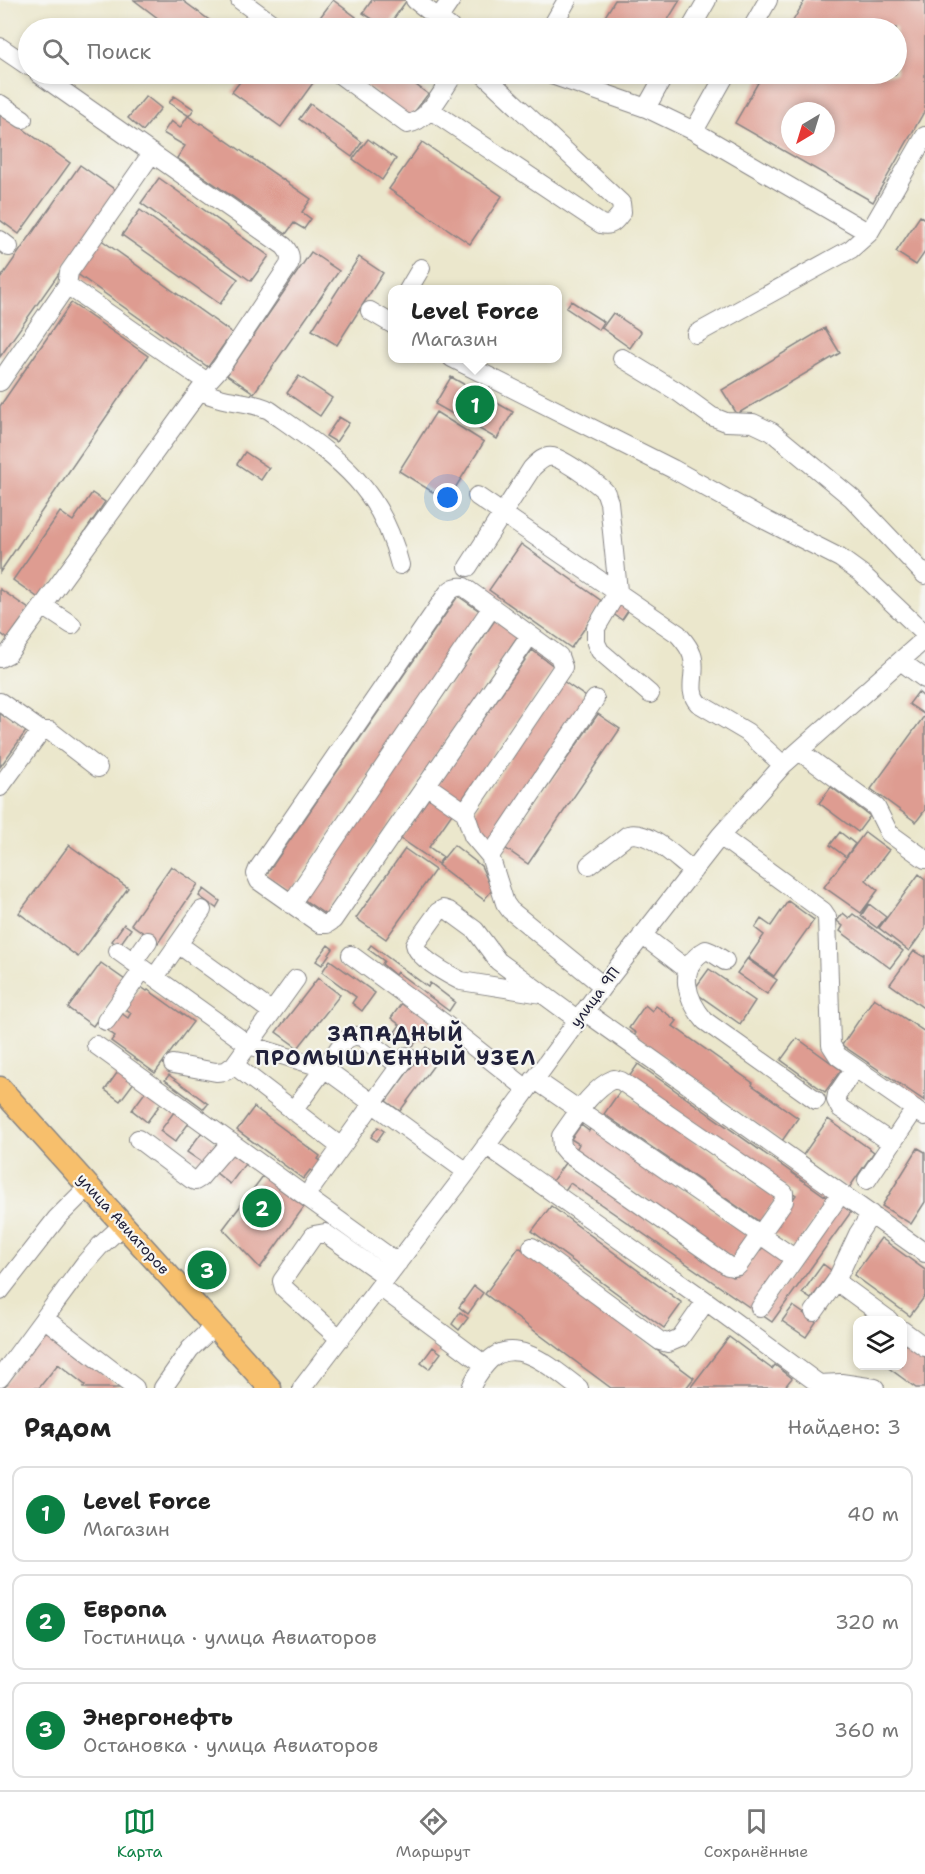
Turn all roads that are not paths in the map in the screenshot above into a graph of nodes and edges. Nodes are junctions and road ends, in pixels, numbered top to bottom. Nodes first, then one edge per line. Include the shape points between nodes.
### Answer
1 (240, 0) edge
2 (415, 0) edge
3 (451, 0) edge
4 (567, 0) edge
5 (707, 0) edge
6 (768, 0) edge
7 (264, 18) edge
8 (438, 18) edge
9 (446, 18) edge
10 (556, 18) edge
11 (697, 18) edge
12 (758, 18) edge
13 (0, 46) edge
14 (18, 59) edge
15 (53, 84) edge
16 (358, 84) edge
17 (447, 84) edge
18 (494, 84) edge
19 (578, 84) edge
20 (659, 84) edge
21 (720, 84) edge
22 (0, 104) edge
23 (646, 108) junction
24 (429, 109) junction
25 (23, 119) dead end
26 (694, 131) junction
27 (925, 136) edge
28 (152, 153) junction
29 (869, 232) junction
30 (421, 268) dead end
31 (67, 285) junction
32 (411, 285) edge
33 (370, 311) dead end
34 (388, 319) edge
35 (696, 334) dead end
36 (622, 358) dead end
37 (462, 363) edge
38 (0, 382) edge
39 (204, 386) junction
40 (477, 496) dead end
41 (503, 513) junction
42 (400, 565) dead end
43 (468, 567) dead end
44 (925, 575) edge
45 (618, 591) junction
46 (43, 606) junction
47 (492, 607) junction
48 (72, 625) dead end
49 (925, 634) edge
50 (530, 635) junction
51 (925, 639) edge
52 (0, 658) edge
53 (925, 658) edge
54 (902, 662) junction
55 (925, 679) edge
56 (650, 694) dead end
57 (595, 699) dead end
58 (0, 702) edge
59 (41, 731) junction
60 (799, 751) junction
61 (783, 765) junction
62 (98, 768) dead end
63 (426, 786) junction
64 (0, 787) edge
65 (465, 812) junction
66 (720, 836) junction
67 (490, 856) junction
68 (925, 859) edge
69 (590, 865) dead end
70 (693, 871) junction
71 (291, 904) junction
72 (202, 910) dead end
73 (642, 935) junction
74 (148, 941) dead end
75 (178, 944) junction
76 (351, 955) dead end
77 (725, 961) dead end
78 (137, 965) junction
79 (688, 970) junction
80 (296, 979) dead end
81 (603, 986) junction
82 (542, 994) junction
83 (272, 1012) junction
84 (581, 1016) junction
85 (106, 1021) dead end
86 (96, 1045) dead end
87 (249, 1045) junction
88 (173, 1064) dead end
89 (234, 1065) junction
90 (324, 1068) junction
91 (855, 1068) junction
92 (530, 1084) junction
93 (0, 1088) edge
94 (816, 1100) dead end
95 (373, 1103) junction
96 (580, 1109) junction
97 (293, 1111) junction
98 (920, 1113) edge
99 (138, 1139) dead end
100 (231, 1142) junction
101 (892, 1143) junction
102 (486, 1145) junction
103 (341, 1147) junction
104 (466, 1172) junction
105 (867, 1180) dead end
106 (89, 1186) junction
107 (313, 1186) dead end
108 (835, 1202) dead end
109 (871, 1214) junction
110 (123, 1225) junction
111 (761, 1235) junction
112 (531, 1247) dead end
113 (925, 1253) edge
114 (795, 1258) junction
115 (388, 1275) junction
116 (836, 1281) junction
117 (0, 1291) edge
118 (706, 1301) junction
119 (760, 1308) dead end
120 (814, 1312) dead end
121 (884, 1316) edge
122 (44, 1318) junction
123 (214, 1326) junction
124 (907, 1333) edge
125 (340, 1339) junction
126 (925, 1347) edge
127 (485, 1365) junction
128 (0, 1378) edge
129 (818, 1386) edge
130 (135, 1388) edge
131 (163, 1388) edge
132 (270, 1388) edge
133 (302, 1388) edge
134 (471, 1388) edge
135 (577, 1388) edge
136 (875, 1388) edge

1 - 7 street
2 - 8 street
3 - 9 street
4 - 10 street
5 - 11 street
6 - 12 street
13 - 14 street
15 - 28 street
16 - 24 street via 407,124 416,123
17 - 24 street
18 - 24 street via 621,203 622,212 615,222 601,224
19 - 23 street
20 - 23 street
21 - 26 street
22 - 25 street
23 - 26 street
26 - 29 street
27 - 29 street
28 - 31 street via 69,272
28 - 39 street via 289,252 289,265
29 - 35 street via 851,249
30 - 32 street
31 - 38 street
31 - 39 street
33 - 34 street
36 - 44 street via 717,419 753,423 772,432 852,498
37 - 49 street via 840,558
39 - 42 street via 213,398 260,405 334,455 352,472 386,521
39 - 46 street
40 - 41 street
41 - 43 street
41 - 45 street
41 - 45 street via 532,468 546,458 554,457 595,482 609,502
45 - 56 street via 596,628 596,643 600,651
45 - 61 street via 678,633 687,645 694,667 693,698 747,732
46 - 48 street
46 - 52 street via 8,654
47 - 50 street
47 - 71 street
47 - 71 street via 464,587 452,588 258,869 259,881
50 - 63 street
50 - 65 street via 560,656 563,668
51 - 54 street, улица 9П
53 - 54 street
54 - 55 street
54 - 60 street, улица 9П
57 - 67 street
58 - 59 street
59 - 62 street via 50,731
59 - 64 street
60 - 61 street, улица 9П
60 - 68 street via 876,807 889,833
61 - 66 street, улица 9П
63 - 65 street
63 - 71 street via 333,920 320,924
65 - 67 street via 473,836
66 - 70 street, улица 9П
66 - 91 street via 827,917 831,1046
67 - 81 street via 510,910
69 - 70 street via 636,833 652,839
70 - 73 street, улица 9П
72 - 75 street
73 - 79 street
73 - 81 street, улица 9П
74 - 78 street
75 - 78 street
75 - 83 street
76 - 92 street
77 - 79 street via 706,950
78 - 85 street
78 - 87 street
79 - 94 street via 687,989 705,1021
80 - 83 street
81 - 84 street, улица 9П
82 - 82 street via 498,961 475,930 443,909 415,944 418,953 461,981
82 - 84 street
83 - 87 street
84 - 92 street, улица 9П
84 - 109 street
86 - 100 street
87 - 89 street
87 - 90 street
88 - 89 street via 216,1072
89 - 97 street
90 - 95 street
90 - 95 street via 344,1041 356,1035 404,1061
90 - 97 street
91 - 98 street
91 - 101 street via 836,1100 840,1108
92 - 96 street
92 - 102 street, улица 9П
93 - 106 main road, улица Авиаторов
95 - 103 street
95 - 104 street
96 - 111 street
96 - 111 street via 561,1136 567,1153 728,1266 733,1268 742,1263
96 - 111 street via 607,1082 621,1080 779,1189 784,1201
97 - 103 street
98 - 101 street
99 - 100 street via 195,1181
100 - 115 street
101 - 105 street
102 - 104 street, улица 9П
102 - 118 street
103 - 107 street
104 - 115 street, улица 9П
106 - 110 main road, улица Авиаторов
106 - 117 street via 57,1218
108 - 114 street
109 - 113 street
109 - 116 street
110 - 122 street via 90,1257
110 - 123 main road, улица Авиаторов
111 - 114 street
112 - 118 street via 660,1341 668,1343 680,1338
114 - 119 street
115 - 125 street, улица 9П
115 - 125 street via 325,1233 314,1235 282,1281 284,1288
115 - 127 street
116 - 120 street
116 - 121 street
118 - 129 street
122 - 128 street
122 - 130 street
123 - 131 street via 190,1349
123 - 132 main road, улица Авиаторов
124 - 126 street
125 - 133 street, улица 9П
127 - 134 street
127 - 135 street via 499,1352 523,1352 542,1361
129 - 136 street via 841,1383

